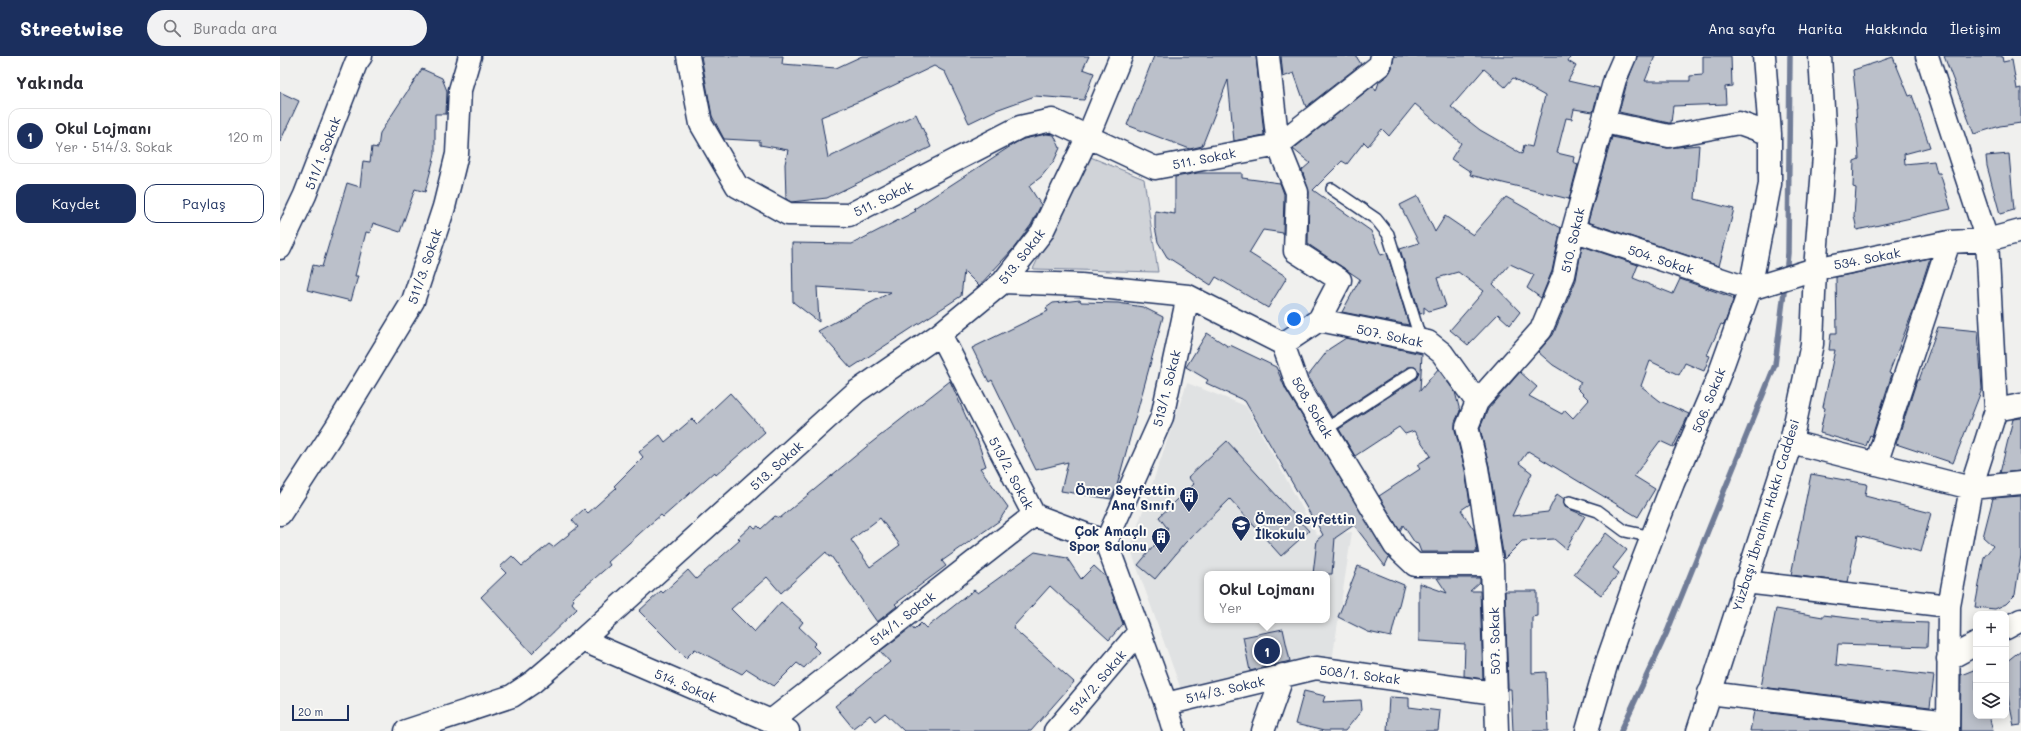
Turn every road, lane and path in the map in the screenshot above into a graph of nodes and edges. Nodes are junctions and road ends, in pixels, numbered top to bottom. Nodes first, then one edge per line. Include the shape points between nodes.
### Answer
1 (361, 56) edge
2 (470, 56) edge
3 (688, 56) edge
4 (1121, 56) edge
5 (1268, 56) edge
6 (1382, 56) edge
7 (1625, 56) edge
8 (1764, 56) edge
9 (1820, 56) edge
10 (1927, 56) edge
11 (1604, 122) junction
12 (1770, 134) junction
13 (1088, 136) junction
14 (1278, 145) junction
15 (1332, 190) dead end
16 (1573, 230) junction
17 (2021, 231) edge
18 (1988, 240) junction
19 (1948, 242) junction
20 (280, 248) edge
21 (1814, 269) junction
22 (1003, 282) junction
23 (1750, 289) junction
24 (1188, 296) junction
25 (1319, 320) junction
26 (940, 334) junction
27 (1421, 341) junction
28 (1283, 344) junction
29 (1412, 373) dead end
30 (1477, 402) junction
31 (2021, 405) edge
32 (1996, 410) junction
33 (1326, 429) junction
34 (1791, 442) junction
35 (1876, 464) junction
36 (2021, 482) edge
37 (1971, 488) junction
38 (1570, 502) dead end
39 (280, 514) edge
40 (1034, 515) junction
41 (1652, 537) junction
42 (1106, 542) junction
43 (1492, 565) junction
44 (1745, 582) junction
45 (1949, 606) junction
46 (2021, 620) edge
47 (2009, 626) edge
48 (1138, 633) junction
49 (582, 640) junction
50 (1973, 646) edge
51 (1948, 658) junction
52 (1283, 675) junction
53 (1495, 693) junction
54 (1709, 693) junction
55 (1166, 704) junction
56 (779, 726) edge
57 (1948, 726) edge
58 (406, 731) edge
59 (1055, 731) edge
60 (1174, 731) edge
61 (1263, 731) edge
62 (1497, 731) edge
63 (1587, 731) edge
64 (1698, 731) edge

1 - 20 street, 511/1. Sokak via 356,63 305,195
2 - 39 street, 511/3. Sokak via 460,90 457,154 444,207 413,301 338,426
3 - 13 street, 511. Sokak via 701,124 737,186 788,214 850,215 1020,127 1052,120
4 - 13 street
5 - 14 street
6 - 14 street via 1380,65
7 - 11 street, 510. Sokak via 1615,79
8 - 12 street, 506. Sokak
9 - 21 street, Yüzbaşı İbrahim Hakkı Caddesi via 1825,143
10 - 18 street
11 - 12 street via 1668,136 1739,123
11 - 16 street, 510. Sokak
12 - 23 street, 506. Sokak via 1770,184
13 - 14 street, 511. Sokak via 1155,168
13 - 22 street, 513. Sokak via 1042,232
14 - 25 street via 1297,192 1295,251 1340,280
15 - 27 lane via 1376,219 1388,234
16 - 23 street, 504. Sokak
16 - 30 street, 510. Sokak via 1564,275 1541,330
17 - 18 street, 534. Sokak
18 - 19 street, 534. Sokak
18 - 32 street
19 - 21 street, 534. Sokak
19 - 35 street
21 - 23 street, 534. Sokak
21 - 34 street, Yüzbaşı İbrahim Hakkı Caddesi via 1812,344
22 - 24 street via 1081,285
22 - 26 street, 513. Sokak
23 - 41 street, 506. Sokak via 1718,378
24 - 28 street
24 - 42 street, 513/1. Sokak via 1162,417
25 - 27 street, 507. Sokak
25 - 28 street
26 - 40 street, 513/2. Sokak
26 - 49 street, 513. Sokak via 856,392
27 - 30 street, 507. Sokak via 1428,342 1442,353
28 - 33 street, 508. Sokak via 1297,384
29 - 33 lane
30 - 43 street, 507. Sokak via 1466,427 1478,468
31 - 32 street
32 - 37 street
33 - 43 street, 508. Sokak via 1395,546 1415,566
34 - 35 street
34 - 44 street, Yüzbaşı İbrahim Hakkı Caddesi
35 - 37 street
36 - 37 street
37 - 45 street
38 - 41 lane via 1598,511 1625,531
40 - 42 street, 513/2. Sokak
40 - 56 street, 514/1. Sokak
41 - 63 street, 506. Sokak via 1607,662
42 - 48 street
43 - 53 street, 507. Sokak
44 - 45 street
44 - 54 street, Yüzbaşı İbrahim Hakkı Caddesi
45 - 51 street
46 - 47 street
48 - 55 street
48 - 59 street, 514/2. Sokak
49 - 56 street, 514. Sokak
49 - 58 street, 513. Sokak via 533,682 512,696
50 - 51 street
51 - 57 street
52 - 53 street, 508/1. Sokak via 1316,668
52 - 55 street, 514/3. Sokak
52 - 61 street
53 - 62 street, 507. Sokak
54 - 57 street
54 - 64 street, Yüzbaşı İbrahim Hakkı Caddesi
55 - 60 street

